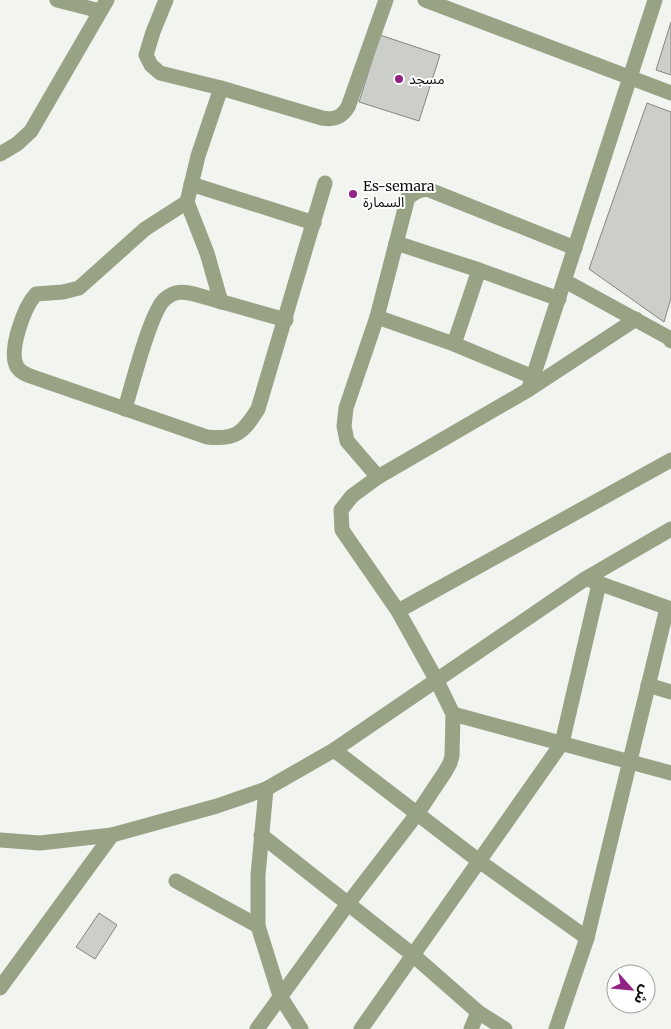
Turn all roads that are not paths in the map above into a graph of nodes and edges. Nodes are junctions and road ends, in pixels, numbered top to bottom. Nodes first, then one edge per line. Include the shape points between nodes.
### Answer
1 (57, 0) edge
2 (166, 0) edge
3 (386, 0) edge
4 (425, 0) edge
5 (655, 0) edge
6 (104, 6) edge
7 (631, 76) junction
8 (221, 88) junction
9 (671, 93) edge
10 (0, 154) edge
11 (325, 183) dead end
12 (191, 184) junction
13 (187, 202) junction
14 (314, 223) junction
15 (396, 243) junction
16 (575, 248) junction
17 (479, 270) junction
18 (565, 281) junction
19 (559, 299) junction
20 (221, 302) junction
21 (377, 317) junction
22 (636, 319) junction
23 (286, 320) junction
24 (670, 337) edge
25 (454, 344) junction
26 (530, 384) junction
27 (125, 409) junction
28 (671, 460) edge
29 (378, 477) junction
30 (671, 529) edge
31 (592, 581) junction
32 (669, 608) edge
33 (398, 611) junction
34 (437, 681) junction
35 (648, 685) junction
36 (671, 692) edge
37 (453, 714) junction
38 (562, 743) junction
39 (334, 750) junction
40 (630, 762) junction
41 (671, 773) edge
42 (266, 789) junction
43 (417, 814) junction
44 (112, 835) junction
45 (261, 835) junction
46 (0, 840) edge
47 (479, 861) junction
48 (176, 881) dead end
49 (347, 905) junction
50 (258, 926) junction
51 (587, 938) junction
52 (413, 955) junction
53 (0, 988) edge
54 (280, 996) junction
55 (478, 1012) junction
56 (257, 1029) edge
57 (301, 1029) edge
58 (361, 1029) edge
59 (470, 1029) edge
60 (505, 1029) edge
61 (556, 1029) edge

1 - 6 street
2 - 8 street via 146,55 151,65 160,73
3 - 8 street via 348,107 333,120
4 - 7 street
5 - 7 street
6 - 10 street via 31,131
7 - 9 street
7 - 16 street
8 - 12 street
11 - 14 street
12 - 13 street
12 - 14 street
13 - 20 street via 207,253
13 - 27 street via 144,229 79,288 36,294 21,321 14,355 21,372
14 - 23 street
15 - 16 street via 408,197 427,189
15 - 17 street
15 - 21 street
16 - 18 street
17 - 19 street
17 - 25 street
18 - 19 street
18 - 22 street
19 - 26 street
20 - 23 street
20 - 27 street via 185,292 175,292 163,300 153,317
21 - 25 street
21 - 29 street via 346,408 344,426 347,441
22 - 24 street
22 - 26 street
23 - 27 street via 258,409 239,433 226,439 207,437
25 - 26 street
26 - 29 street
28 - 33 street
29 - 33 street via 352,496 341,510 342,530
30 - 31 street
31 - 32 street
31 - 34 street
31 - 38 street
32 - 35 street
33 - 34 street
34 - 37 street
34 - 39 street
35 - 36 street
35 - 40 street
37 - 38 street
37 - 43 street via 450,763
38 - 40 street
38 - 47 street
39 - 42 street
39 - 43 street
40 - 41 street
40 - 51 street
42 - 44 street
42 - 45 street
43 - 47 street
43 - 49 street
44 - 46 street via 40,843
44 - 53 street
45 - 49 street
45 - 50 street
47 - 51 street
47 - 52 street
48 - 50 street
49 - 52 street
49 - 54 street
50 - 54 street
51 - 61 street
52 - 55 street
52 - 58 street
54 - 56 street
54 - 57 street
55 - 59 street
55 - 60 street

